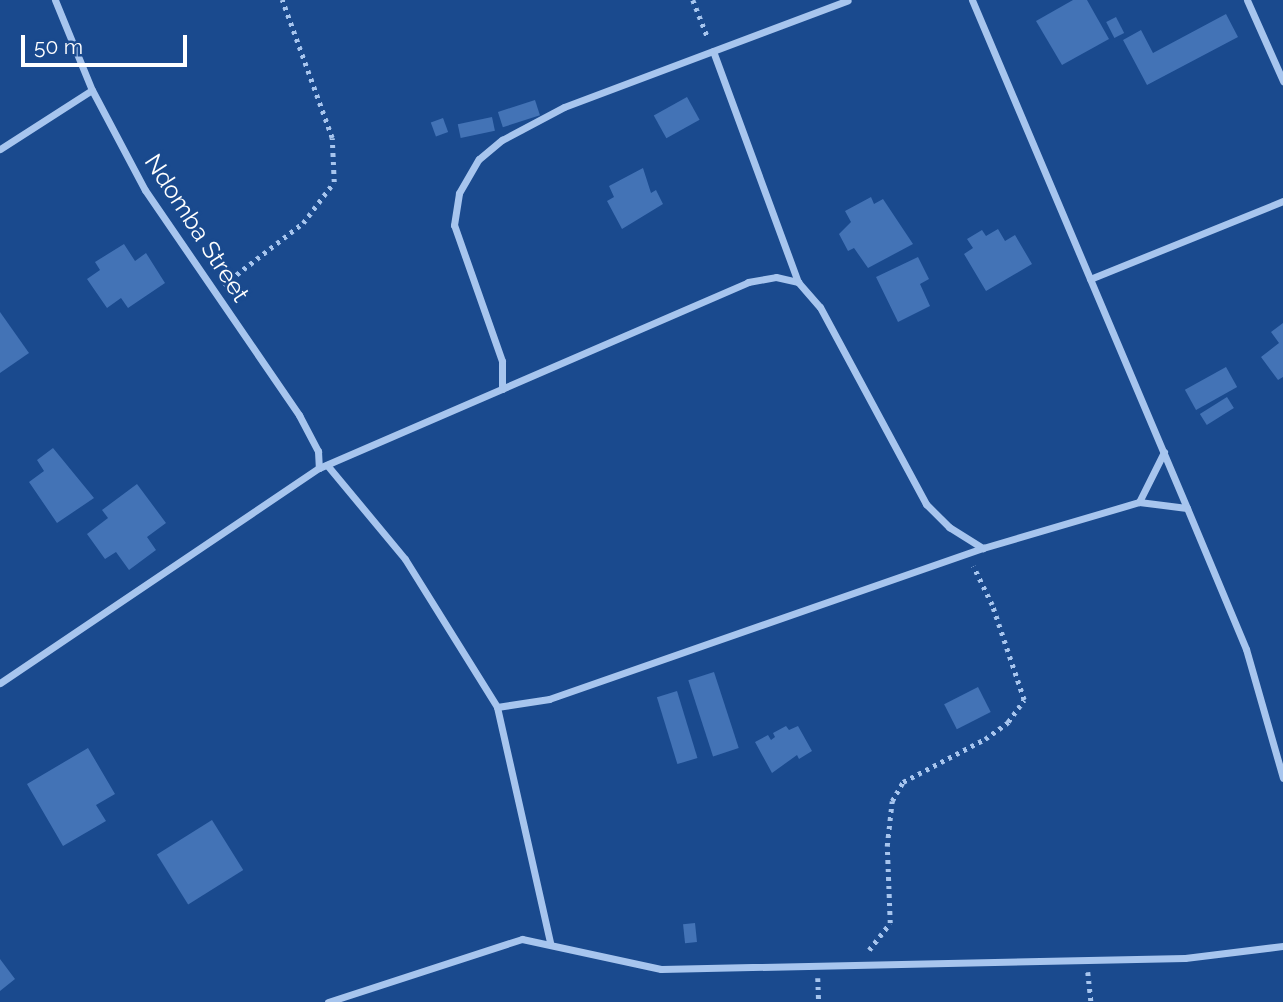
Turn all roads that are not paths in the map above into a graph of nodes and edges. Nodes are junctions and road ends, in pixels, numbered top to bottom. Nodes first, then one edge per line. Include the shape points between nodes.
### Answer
1 (55, 0) edge
2 (848, 0) edge
3 (972, 0) edge
4 (1247, 0) edge
5 (713, 51) junction
6 (1283, 81) edge
7 (92, 90) junction
8 (0, 149) edge
9 (1283, 201) edge
10 (1090, 279) junction
11 (798, 282) junction
12 (502, 390) junction
13 (1164, 452) junction
14 (323, 467) junction
15 (1139, 502) junction
16 (1187, 508) junction
17 (983, 548) junction
18 (0, 683) edge
19 (497, 707) junction
20 (1283, 778) edge
21 (550, 942) junction
22 (1283, 946) edge
23 (328, 1002) edge

1 - 7 street, Ndomba Street
2 - 5 street
3 - 10 street
4 - 6 street
5 - 11 street
5 - 12 street via 564,107 502,140 478,159 459,193 454,225 502,361
7 - 8 street
7 - 14 street, Ndomba Street via 145,190 299,415
9 - 10 street
10 - 13 street
11 - 12 street via 776,276 748,282
11 - 17 street via 820,307 926,504 949,527
12 - 14 street
13 - 15 street
13 - 16 street
14 - 18 street
14 - 19 street via 405,559
15 - 16 street
15 - 17 street
16 - 20 street via 1245,649
17 - 19 street via 549,699
19 - 21 street
21 - 22 street via 661,969 1185,958
21 - 23 street via 522,939

